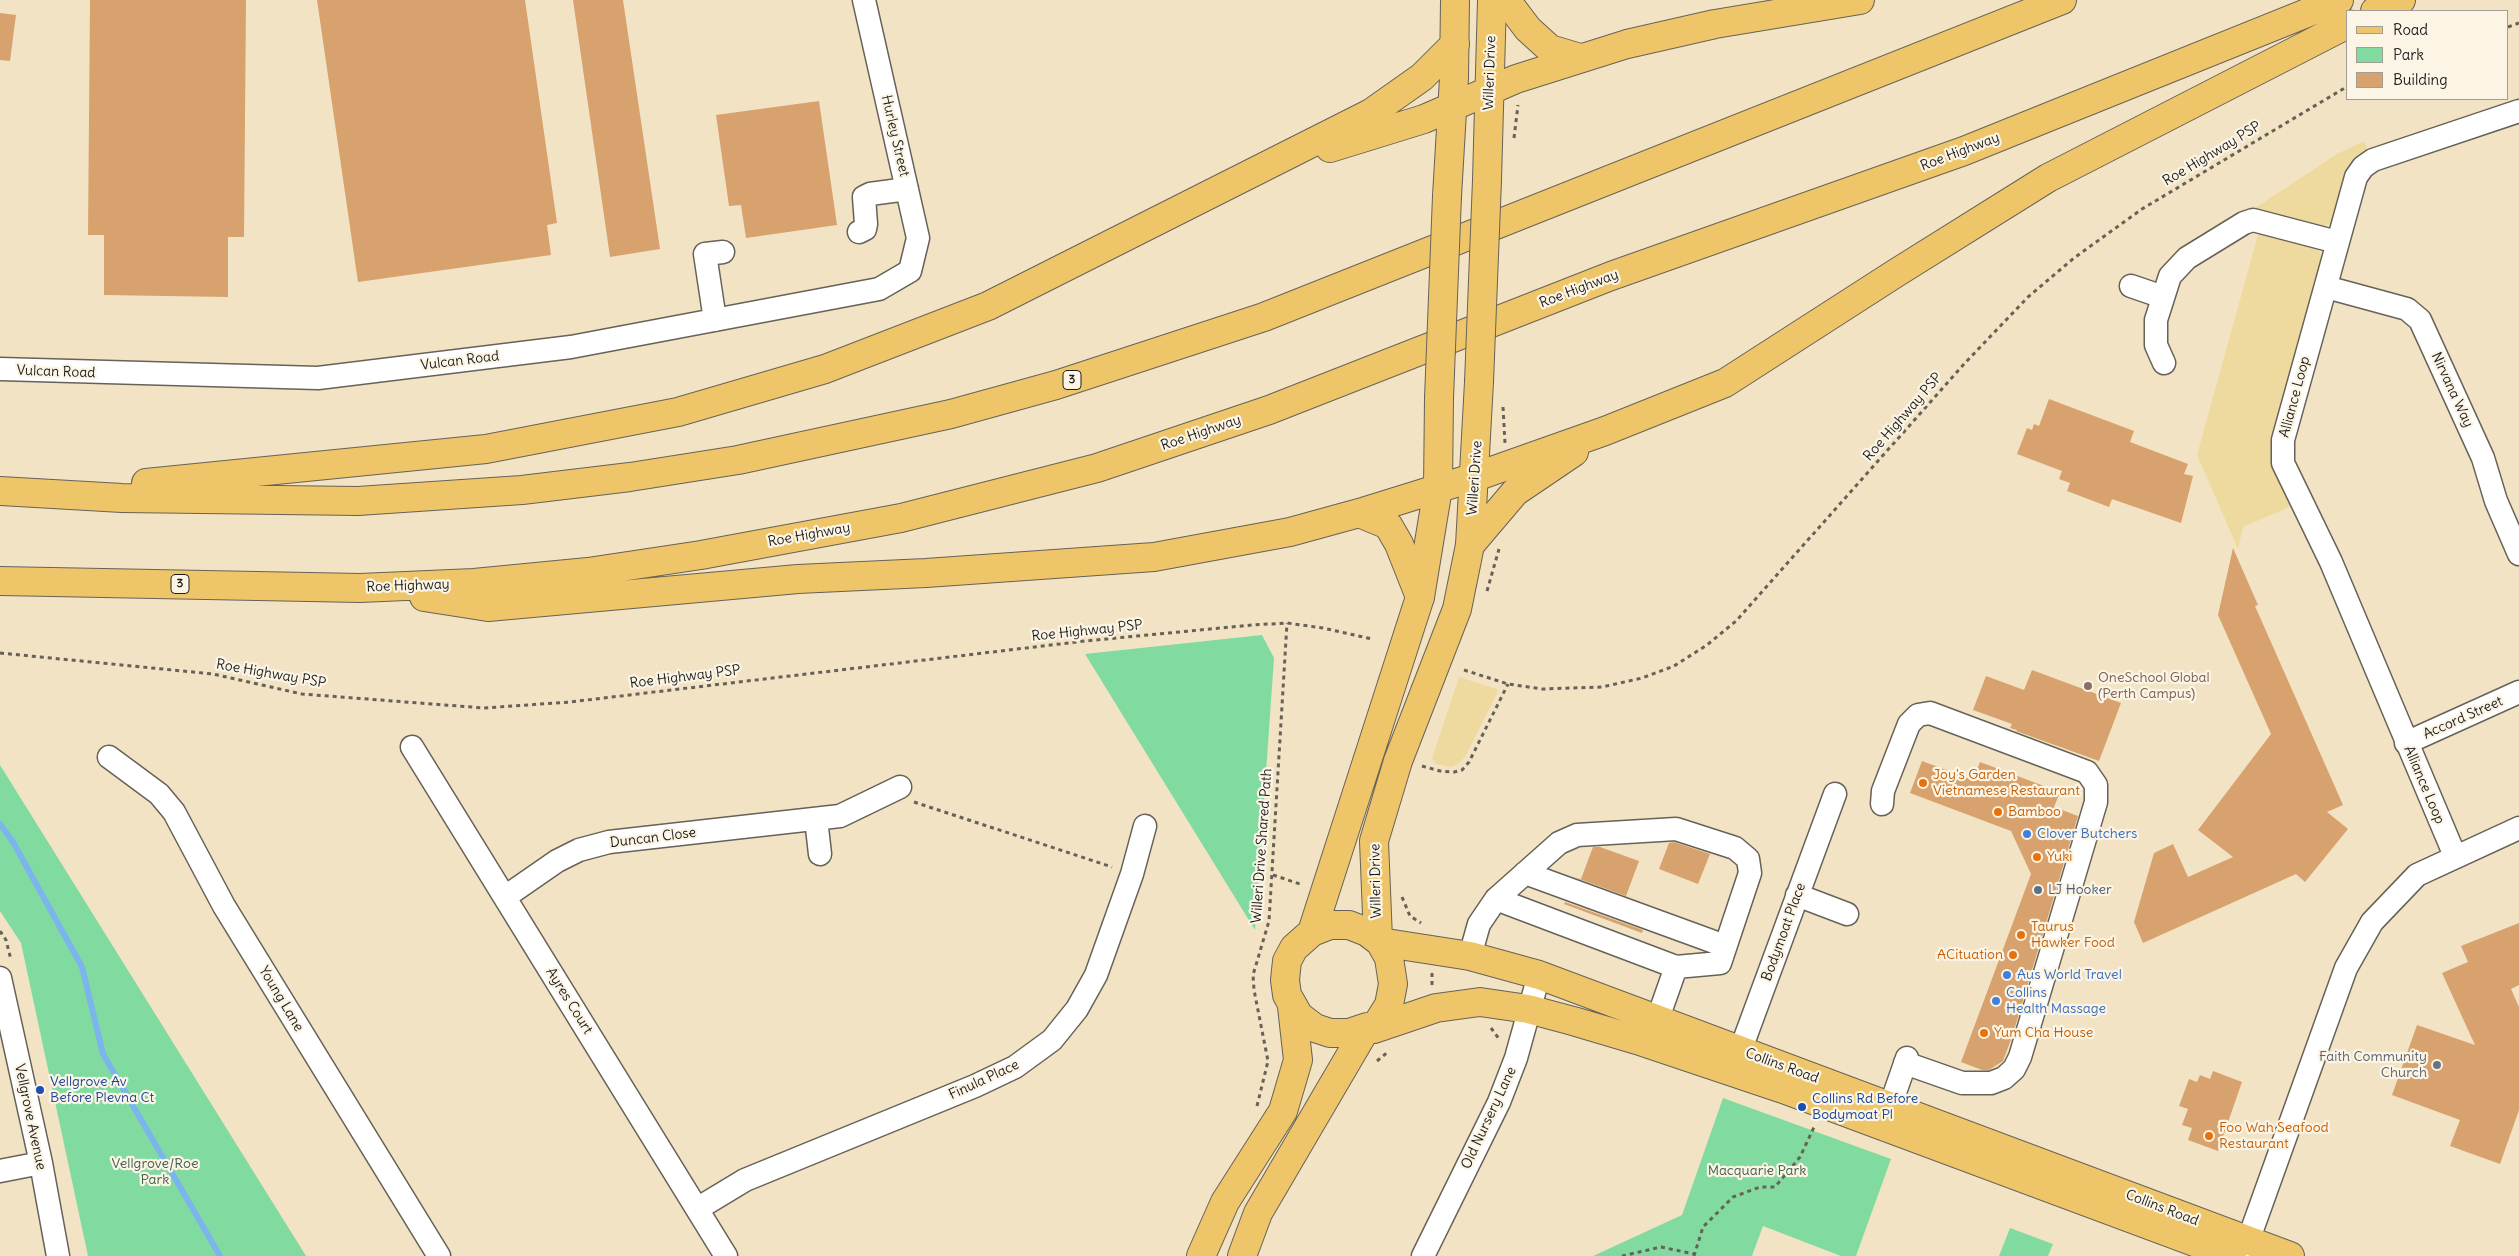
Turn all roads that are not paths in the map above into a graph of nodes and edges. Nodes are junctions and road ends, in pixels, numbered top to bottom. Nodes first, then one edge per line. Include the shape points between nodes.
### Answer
1 (864, 0) edge
2 (1455, 0) edge
3 (1492, 0) edge
4 (1506, 0) edge
5 (1860, 0) edge
6 (2062, 0) edge
7 (2338, 0) edge
8 (2401, 0) edge
9 (2377, 10) edge
10 (2346, 25) edge
11 (1455, 44) junction
12 (1580, 58) junction
13 (1490, 90) junction
14 (1452, 106) junction
15 (2519, 111) edge
16 (1252, 171) junction
17 (907, 189) junction
18 (860, 232) dead end
19 (2338, 242) junction
20 (723, 252) dead end
21 (910, 271) joint
22 (2131, 286) dead end
23 (2326, 287) junction
24 (2163, 297) junction
25 (714, 320) junction
26 (2164, 363) dead end
27 (0, 369) edge
28 (1604, 432) junction
29 (1475, 477) junction
30 (1438, 488) junction
31 (11, 493) edge
32 (1359, 513) junction
33 (1470, 545) junction
34 (2519, 554) edge
35 (0, 581) edge
36 (360, 588) junction
37 (1420, 597) junction
38 (2519, 692) edge
39 (2406, 743) junction
40 (412, 747) dead end
41 (109, 757) dead end
42 (900, 787) road end
43 (1835, 794) dead end
44 (1882, 804) dead end
45 (816, 819) junction
46 (1145, 826) dead end
47 (2519, 828) edge
48 (820, 854) dead end
49 (2455, 856) junction
50 (1525, 873) junction
51 (1797, 895) junction
52 (505, 897) junction
53 (1496, 899) junction
54 (1847, 914) dead end
55 (1312, 932) junction
56 (1379, 941) junction
57 (1725, 946) junction
58 (1470, 956) junction
59 (1676, 968) junction
60 (1539, 975) junction
61 (0, 978) edge
62 (1292, 1007) junction
63 (1528, 1009) junction
64 (1370, 1028) junction
65 (1654, 1031) junction
66 (1737, 1061) junction
67 (1886, 1116) junction
68 (41, 1163) junction
69 (0, 1171) edge
70 (697, 1209) junction
71 (2241, 1251) edge
72 (58, 1256) edge
73 (439, 1256) edge
74 (726, 1256) edge
75 (1201, 1256) edge
76 (1242, 1256) edge
77 (1423, 1256) edge
78 (2290, 1256) edge

1 - 17 street, Hurley Street
2 - 11 main road, Willeri Drive
3 - 13 main road, Willeri Drive
4 - 12 main road via 1528,29 1550,49
5 - 12 main road via 1715,24
6 - 31 main road, 3 via 1264,317 1056,385 951,414 738,460 522,490 358,501
7 - 36 main road, Roe Highway / 3 via 1964,151 1611,276 1269,410 1097,468 901,518 701,555 579,573 474,583
8 - 9 main road
10 - 28 main road via 2048,178 1725,383
11 - 14 main road, Willeri Drive
11 - 16 main road via 1422,77 1372,113
12 - 13 main road
13 - 14 main road
13 - 29 main road, Willeri Drive, bridge
14 - 16 main road via 1414,122
14 - 30 main road, Willeri Drive, bridge
15 - 19 street, Alliance Loop via 2373,160 2362,167 2356,177
16 - 31 main road via 988,306 825,369 678,412 486,449 298,469
17 - 18 street via 864,197 866,224
17 - 21 street, Hurley Street via 918,238
19 - 23 street, Alliance Loop
19 - 24 street via 2253,220 2187,258 2170,276
20 - 25 street via 705,254
21 - 25 street, Vulcan Road via 879,289
22 - 24 street
23 - 34 street, Nirvana Way via 2407,309 2420,320 2476,441 2496,501
23 - 39 street, Alliance Loop via 2283,440 2283,463 2331,562
24 - 26 street via 2156,320 2156,345
25 - 27 street, Vulcan Road via 571,347 318,378
28 - 29 main road
28 - 33 main road via 1515,492
29 - 30 main road
29 - 33 main road, Willeri Drive
30 - 32 main road
30 - 37 main road, Willeri Drive
32 - 36 main road via 1290,532 1154,557 798,579 488,607
32 - 37 main road via 1388,525
33 - 56 main road, Willeri Drive via 1457,609 1398,761 1374,841
35 - 36 main road, Roe Highway / 3
37 - 55 main road, Willeri Drive
38 - 39 street, Accord Street
39 - 49 street, Alliance Loop
40 - 52 street, Ayres Court
41 - 73 street, Young Lane via 159,794 174,812 224,906
42 - 45 street, Duncan Close via 840,816
43 - 51 street, Bodymoat Place
44 - 67 street via 1881,797 1909,724 1918,715 1930,713 2087,772 2096,785 2096,802 2014,1069 1991,1083 1962,1083 1906,1061
45 - 48 street
45 - 52 street, Duncan Close via 601,844 557,861
46 - 70 street, Finula Place via 1132,874 1096,975 1077,1009 1052,1040 1015,1067 745,1180
47 - 49 street
49 - 71 street via 2417,875 2378,914 2346,968
50 - 53 street
50 - 57 street
50 - 57 street via 1559,843 1577,835 1676,829 1735,848 1748,859 1750,874
51 - 54 street
51 - 66 street, Bodymoat Place
52 - 70 street, Ayres Court
53 - 58 street via 1479,924
53 - 59 street
55 - 56 main road, Willeri Drive via 1330,925 1349,925
55 - 62 main road, Willeri Drive via 1294,948 1287,961 1285,980
56 - 58 main road, Collins Road
56 - 64 main road, Willeri Drive via 1389,958 1393,984 1389,1005
57 - 59 street via 1720,963
58 - 60 main road, Collins Road
59 - 65 street
60 - 63 street, Old Nursery Lane
60 - 65 main road, Collins Road
61 - 68 street, Vellgrove Avenue
62 - 64 main road, Willeri Drive via 1314,1028 1330,1033
62 - 75 main road, Willeri Drive via 1298,1060 1282,1111 1226,1202
63 - 64 main road, Collins Road via 1480,1002 1436,1008
63 - 65 main road, Collins Road
63 - 77 street, Old Nursery Lane via 1516,1058 1498,1102
64 - 76 main road, Willeri Drive via 1258,1213
65 - 66 main road, Collins Road
66 - 67 main road, Collins Road
67 - 71 main road, Collins Road
68 - 69 street
68 - 72 street, Vellgrove Avenue
70 - 74 street, Ayres Court
71 - 78 main road, Collins Road

